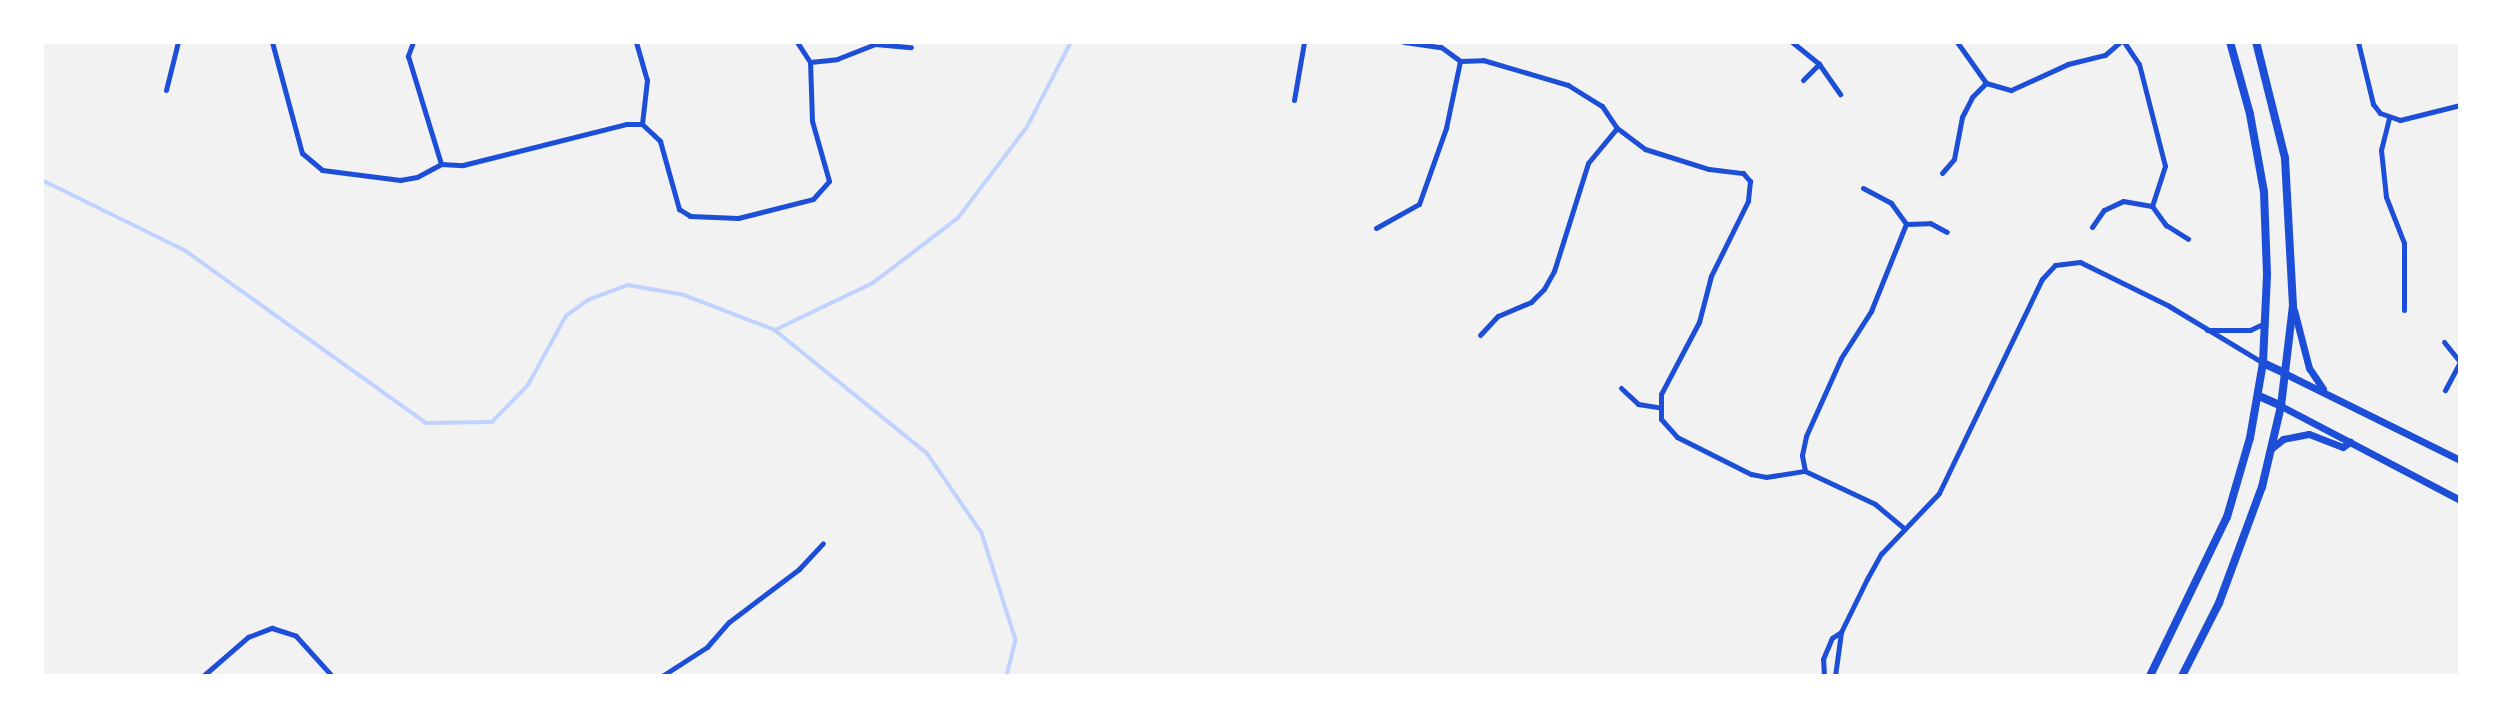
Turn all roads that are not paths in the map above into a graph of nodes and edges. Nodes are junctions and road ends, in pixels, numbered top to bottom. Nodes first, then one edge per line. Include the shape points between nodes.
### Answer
1 (178, 42) edge
2 (272, 42) edge
3 (413, 42) edge
4 (636, 42) edge
5 (797, 42) edge
6 (1304, 42) edge
7 (1404, 42) edge
8 (1792, 42) edge
9 (1958, 42) edge
10 (2122, 42) edge
11 (2230, 42) edge
12 (2256, 42) edge
13 (2358, 42) edge
14 (911, 47) dead end
15 (1460, 61) junction
16 (810, 62) junction
17 (1819, 64) junction
18 (1802, 80) dead end
19 (1986, 83) junction
20 (166, 90) dead end
21 (1840, 94) dead end
22 (1294, 100) dead end
23 (2460, 105) edge
24 (2389, 118) junction
25 (642, 124) junction
26 (1618, 128) junction
27 (441, 164) junction
28 (1942, 173) dead end
29 (1863, 188) dead end
30 (2152, 206) junction
31 (1906, 224) junction
32 (2092, 227) dead end
33 (1376, 228) dead end
34 (1947, 232) dead end
35 (2188, 239) dead end
36 (2293, 306) junction
37 (2404, 310) dead end
38 (2265, 323) junction
39 (2204, 330) junction
40 (1480, 335) dead end
41 (2444, 342) dead end
42 (2263, 363) junction
43 (2284, 373) junction
44 (1621, 388) dead end
45 (2323, 389) junction
46 (2445, 390) dead end
47 (2259, 396) junction
48 (2281, 406) junction
49 (1658, 407) junction
50 (2350, 442) junction
51 (2272, 448) junction
52 (2460, 460) edge
53 (1805, 471) junction
54 (2460, 499) edge
55 (1904, 528) junction
56 (822, 543) dead end
57 (1842, 632) junction
58 (203, 676) edge
59 (332, 676) edge
60 (662, 676) edge
61 (1824, 676) edge
62 (1835, 676) edge
63 (2150, 676) edge
64 (2182, 676) edge

1 - 20 street
2 - 27 street via 309,163 322,170 400,180
3 - 27 street via 408,56
4 - 25 street via 647,80
5 - 16 street
6 - 22 street
7 - 15 street via 1441,47
8 - 17 street
9 - 19 street
10 - 19 street via 2105,55 2068,64 2011,90
10 - 30 street via 2139,64 2165,166
11 - 38 main road via 2250,114 2263,192
12 - 36 main road via 2285,158
13 - 24 street via 2372,104
14 - 16 street via 875,44 837,59
15 - 26 street via 1483,60 1568,85 1602,106
15 - 33 street via 1446,128 1419,204
16 - 25 street via 812,121 829,170 824,192 813,199 738,218 690,216 673,199 660,141
17 - 18 street
17 - 21 street
19 - 28 street via 1967,107 1954,159
23 - 24 street via 2400,120
24 - 37 street via 2381,149 2386,197 2404,243
25 - 27 street via 626,124 463,165
26 - 40 street via 1588,163 1555,271 1544,289 1531,302 1498,316
26 - 49 street via 1645,149 1709,169 1733,168 1750,181 1748,201 1728,237 1699,322
29 - 31 street via 1891,203
30 - 32 street via 2123,201 2104,210
30 - 35 street via 2166,225
31 - 34 street via 1930,223
31 - 53 street via 1871,311 1841,358 1806,436
36 - 43 main road
36 - 45 street via 2309,368
38 - 39 street via 2250,330
38 - 42 main road
39 - 42 street
39 - 55 street via 2169,306 2080,262 2056,264 2042,279 1939,494
41 - 46 street via 2460,362
42 - 43 main road
42 - 47 main road
43 - 45 street
43 - 48 main road
44 - 49 street via 1638,404
45 - 52 street
47 - 48 main road
47 - 63 main road via 2227,517
48 - 50 street
48 - 51 main road
49 - 53 street via 1661,419 1677,437 1751,474 1766,477
50 - 51 street via 2343,447 2309,434 2283,439
50 - 54 street
51 - 64 main road via 2242,548
53 - 55 street via 1875,503
55 - 57 street via 1881,554
56 - 60 street via 799,569 729,622 707,647
57 - 61 street via 1832,638 1823,659
57 - 62 street
58 - 59 street via 248,637 272,628 296,636

